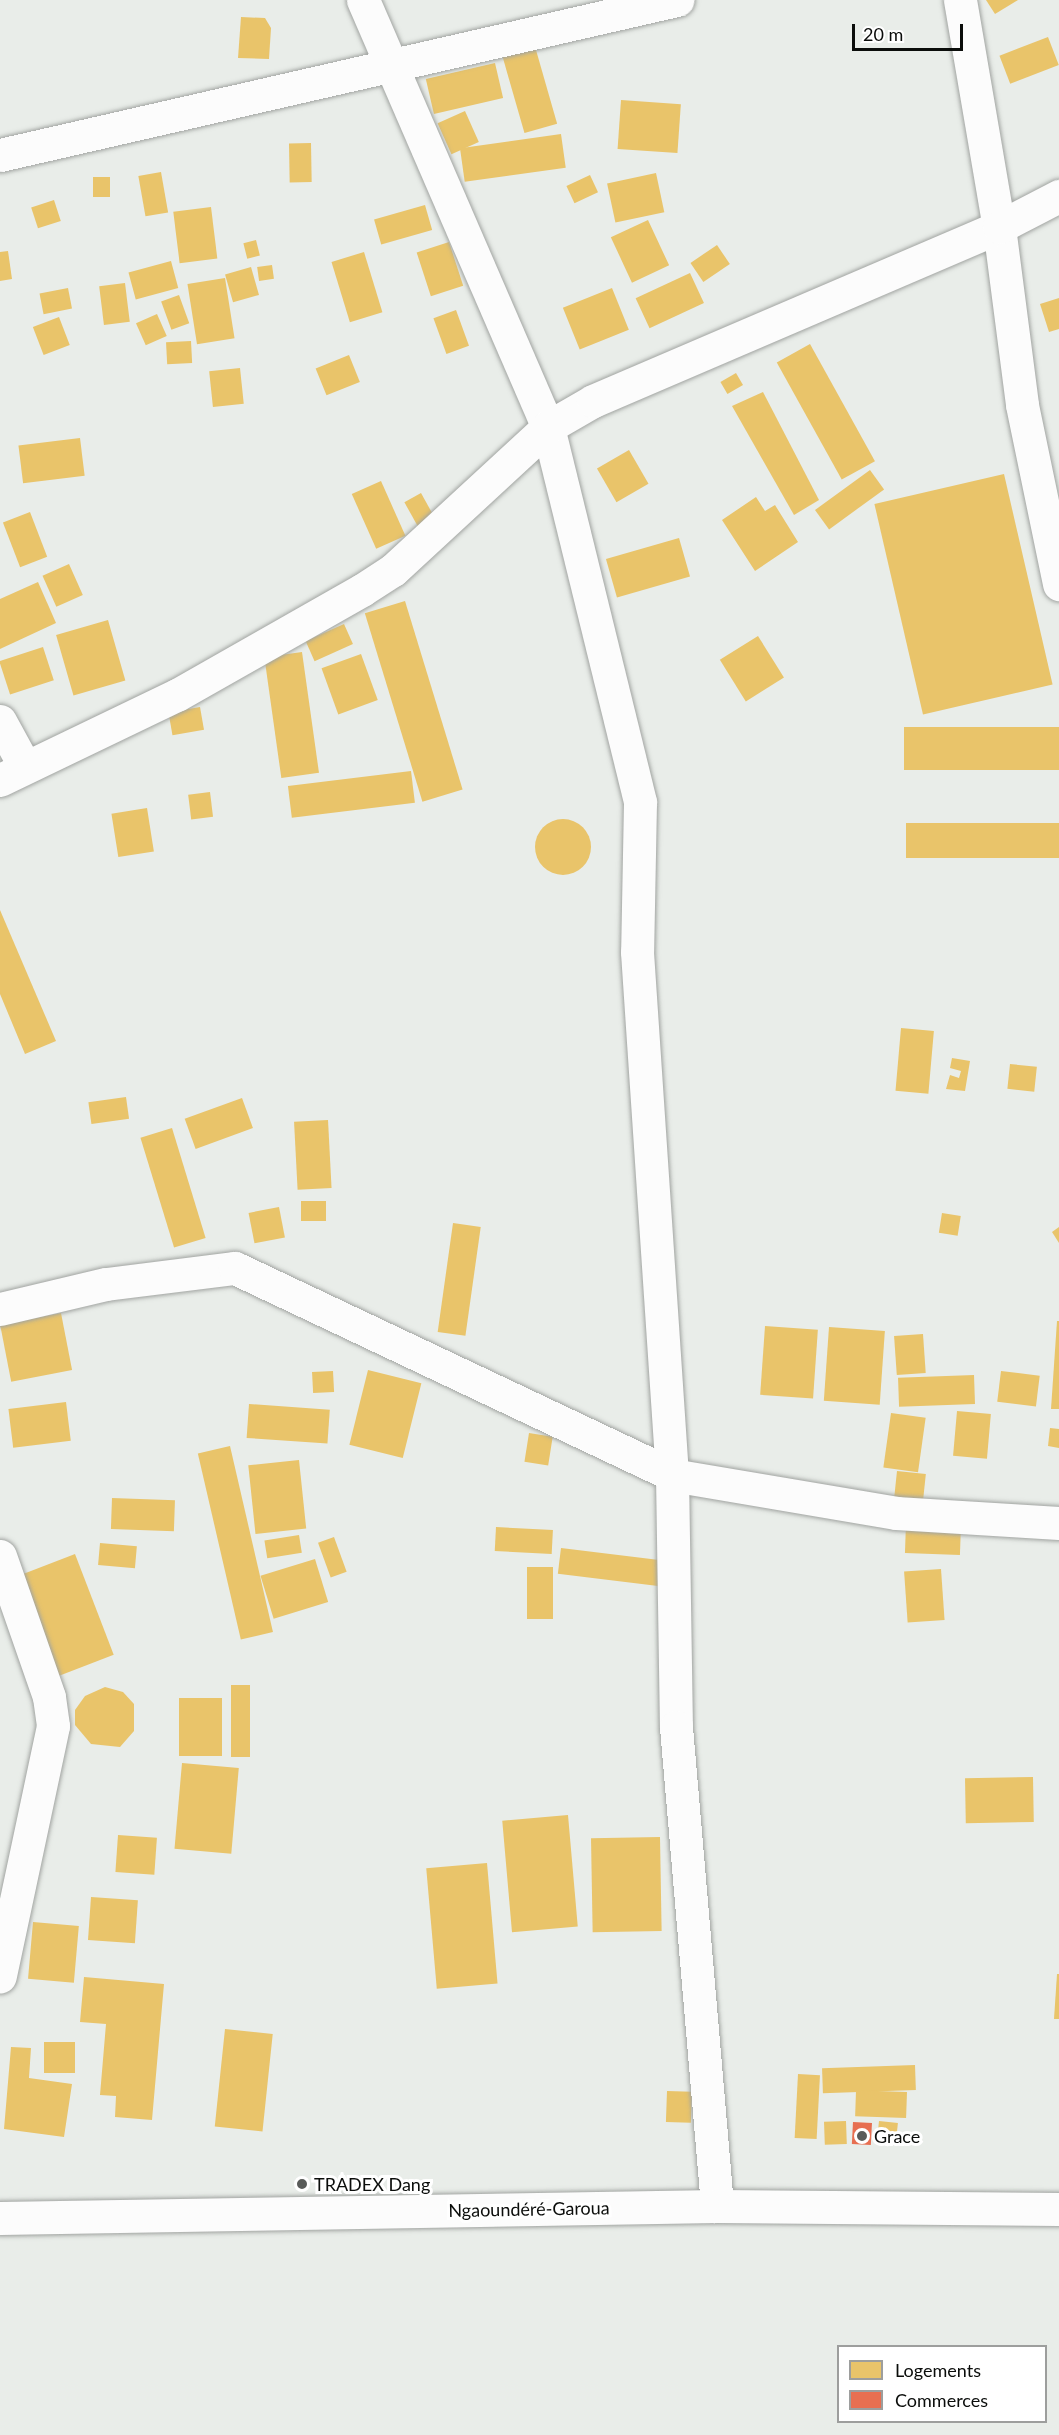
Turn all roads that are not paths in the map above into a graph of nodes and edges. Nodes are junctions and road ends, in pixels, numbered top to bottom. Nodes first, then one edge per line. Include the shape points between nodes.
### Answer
1 (363, 0) edge
2 (677, 0) edge
3 (960, 0) edge
4 (392, 67) junction
5 (0, 155) edge
6 (1059, 196) edge
7 (999, 227) junction
8 (548, 427) junction
9 (1059, 584) edge
10 (0, 721) edge
11 (12, 774) edge
12 (0, 1309) edge
13 (672, 1475) junction
14 (1059, 1523) edge
15 (0, 1556) edge
16 (0, 1976) edge
17 (717, 2206) junction
18 (1059, 2209) edge
19 (0, 2218) edge

1 - 4 main road
2 - 4 main road
3 - 7 main road
4 - 5 main road
4 - 8 main road
6 - 7 main road
7 - 8 main road via 593,401
7 - 9 main road via 1022,405
8 - 11 main road via 386,575 177,695
8 - 13 main road via 640,802 639,1006
10 - 11 main road
12 - 13 main road via 105,1284 235,1268
13 - 14 main road via 896,1513
13 - 17 main road via 676,1727
15 - 16 main road via 49,1697 53,1726
17 - 18 main road, Ngaoundéré-Garoua
17 - 19 main road, Ngaoundéré-Garoua

